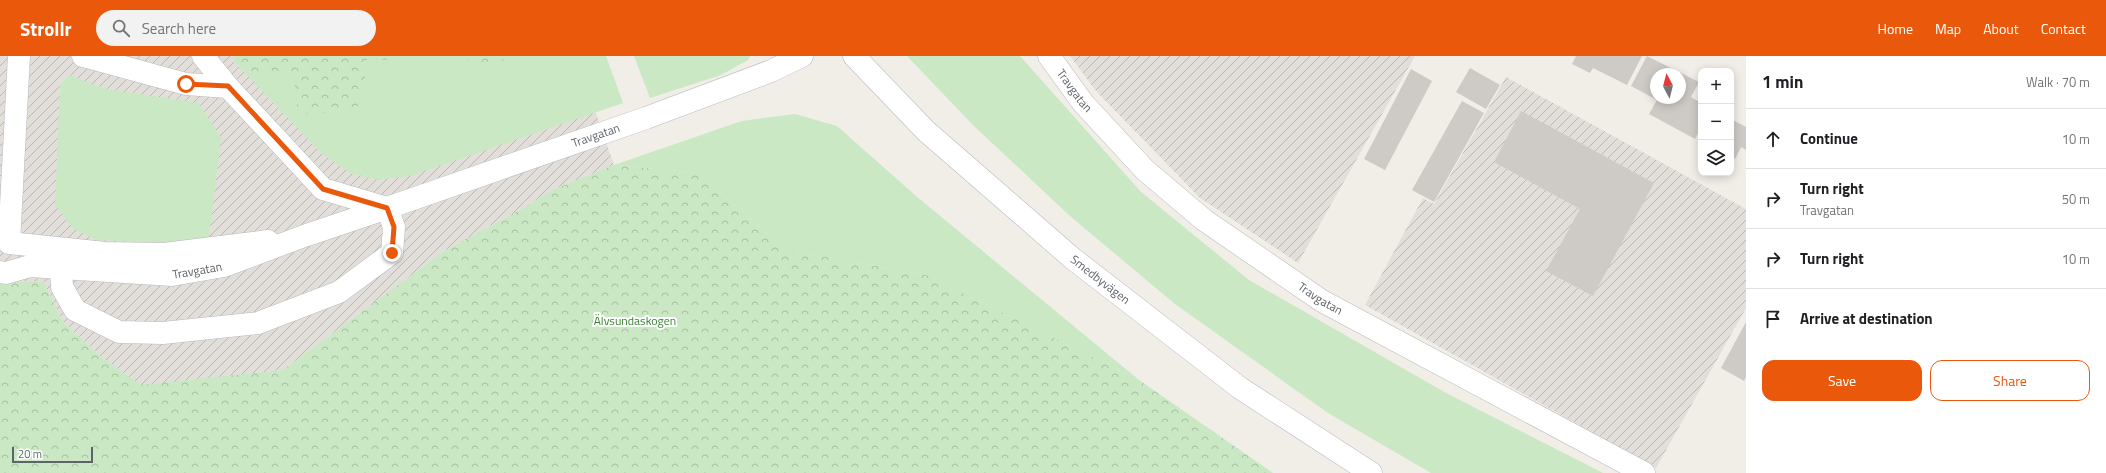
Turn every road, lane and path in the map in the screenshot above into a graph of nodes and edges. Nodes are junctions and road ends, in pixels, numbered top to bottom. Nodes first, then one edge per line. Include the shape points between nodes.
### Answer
1 (19, 56) edge
2 (83, 56) edge
3 (203, 56) edge
4 (802, 56) edge
5 (854, 56) edge
6 (1049, 56) edge
7 (228, 86) junction
8 (7, 164) edge
9 (387, 208) junction
10 (304, 236) junction
11 (61, 269) junction
12 (0, 272) edge
13 (1371, 473) edge
14 (1644, 473) edge

1 - 8 street
2 - 7 street via 186,84
3 - 7 street
4 - 9 street, Travgatan via 771,71 646,118
5 - 13 street, Smedbyvägen via 926,131 1072,258 1240,388
6 - 14 street, Travgatan via 1083,102 1145,170 1204,220 1322,301
7 - 9 street via 323,189
8 - 10 street via 9,243 105,253 164,254
9 - 10 street, Travgatan
9 - 11 street via 394,227 392,253 339,292 258,323 164,333 119,332 76,310 62,287
10 - 11 street, Travgatan via 224,266 172,275
11 - 12 street, Travgatan via 30,266

